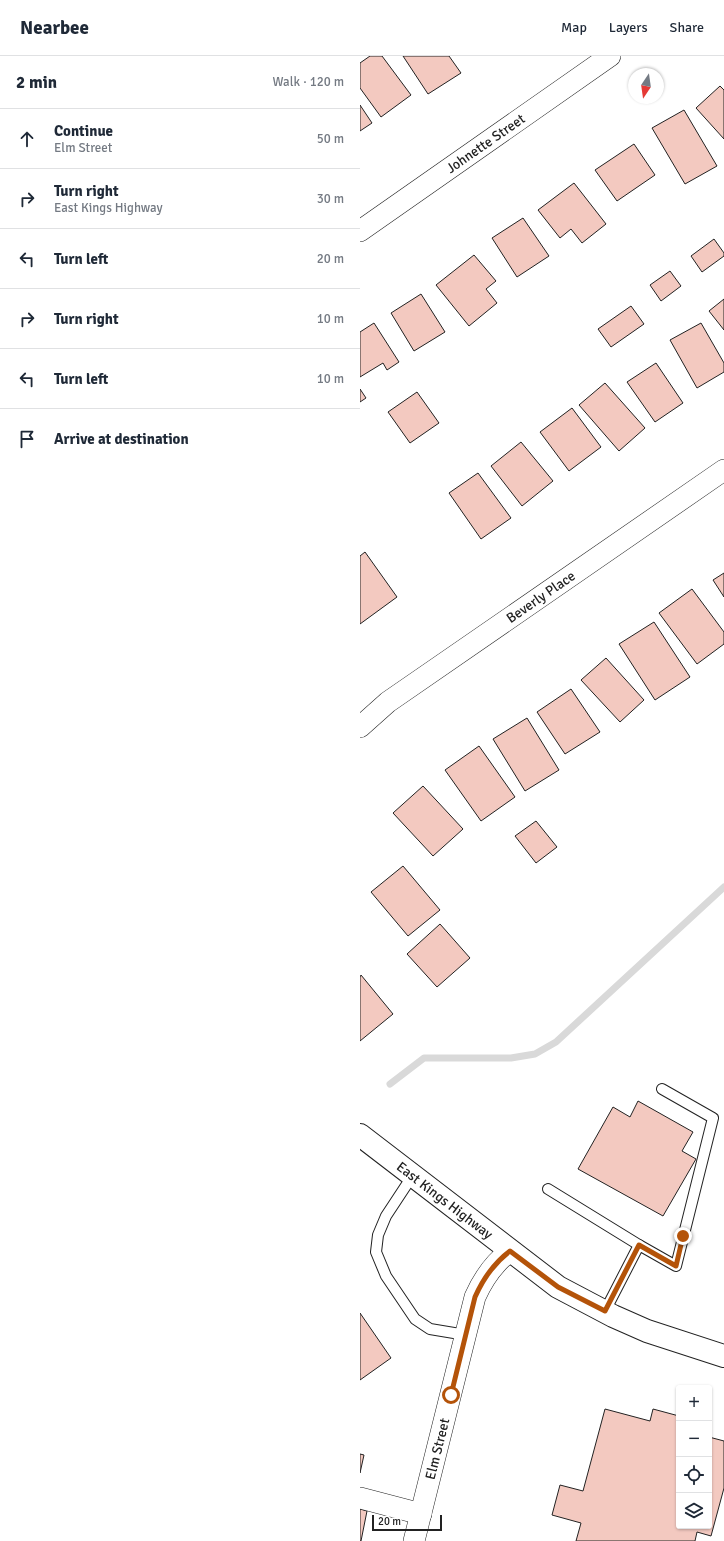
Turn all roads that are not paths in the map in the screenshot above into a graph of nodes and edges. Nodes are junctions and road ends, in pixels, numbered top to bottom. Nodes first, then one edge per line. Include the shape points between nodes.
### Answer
1 (610, 56) edge
2 (360, 231) edge
3 (724, 470) edge
4 (362, 720) edge
5 (662, 1089) dead end
6 (360, 1135) edge
7 (413, 1175) junction
8 (548, 1190) dead end
9 (639, 1245) junction
10 (510, 1251) junction
11 (605, 1311) junction
12 (466, 1335) junction
13 (724, 1356) edge
14 (360, 1498) edge
15 (421, 1514) junction
16 (414, 1541) edge

1 - 2 street, Johnette Street
3 - 4 street, Beverly Place
5 - 9 lane via 713,1118 676,1266
6 - 7 main road, East Kings Highway
7 - 10 main road, East Kings Highway
7 - 12 lane via 386,1216 378,1235 376,1252 386,1276 414,1319 430,1329
8 - 9 lane
9 - 11 lane
10 - 11 main road, East Kings Highway via 558,1287
10 - 12 street, Elm Street via 497,1261 481,1284 475,1297
11 - 13 main road, East Kings Highway via 648,1331
12 - 15 street, Elm Street
14 - 15 street
15 - 16 street, Elm Street

